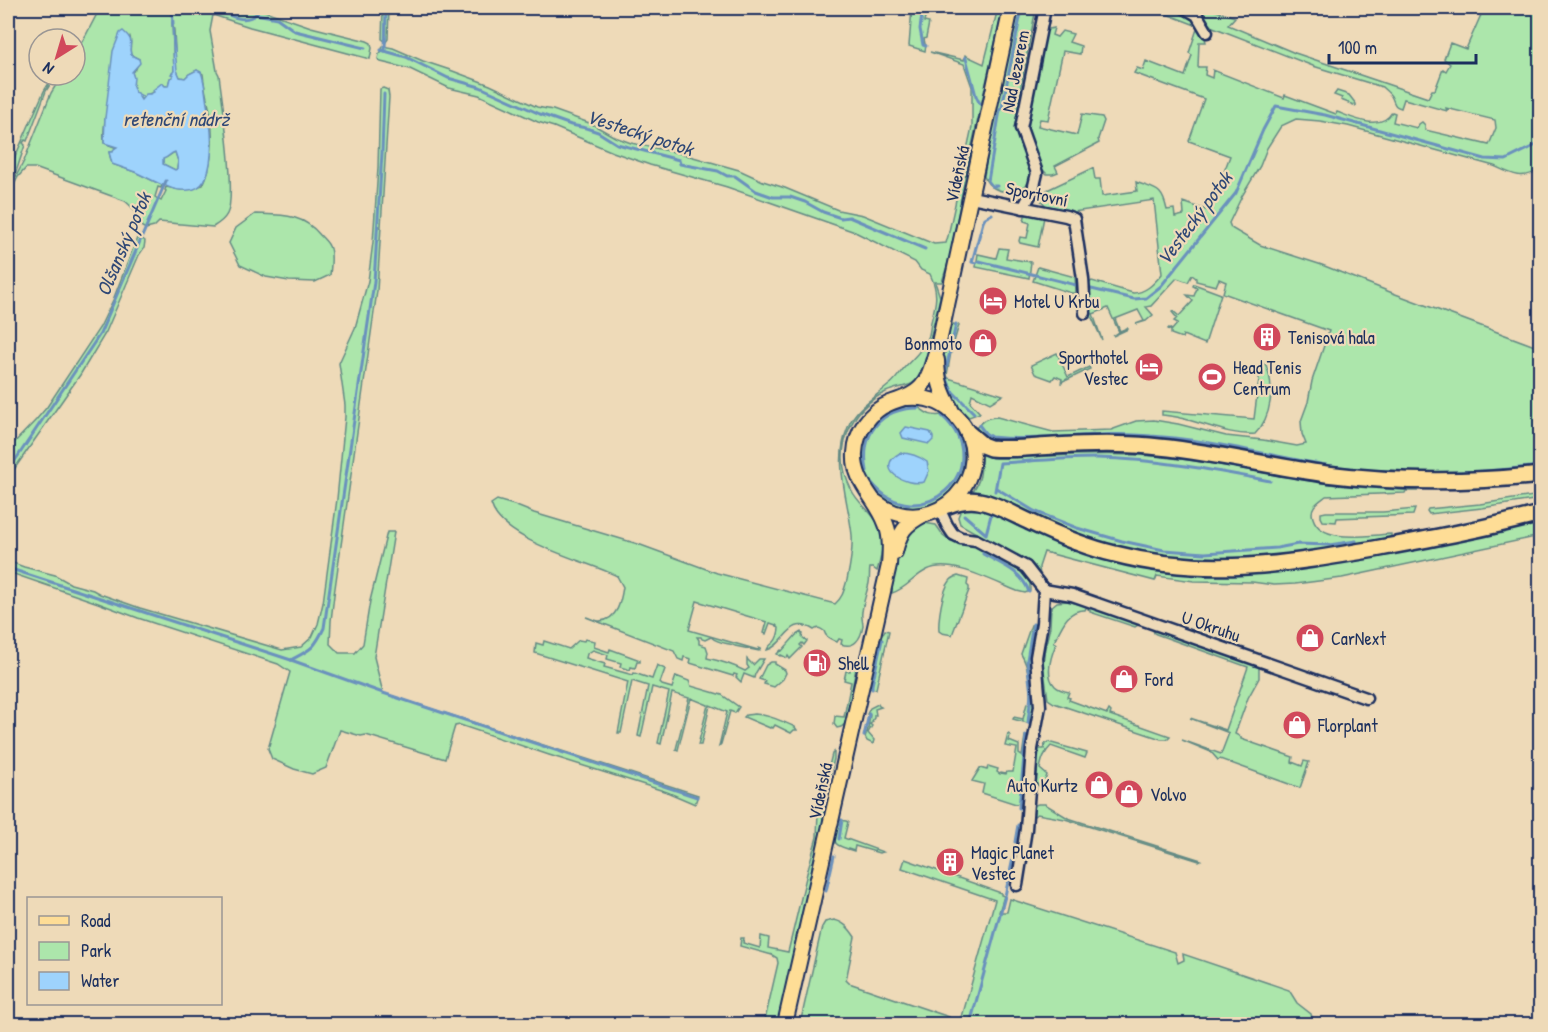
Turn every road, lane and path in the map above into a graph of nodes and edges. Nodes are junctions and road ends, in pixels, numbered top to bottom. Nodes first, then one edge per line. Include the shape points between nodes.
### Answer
1 (1011, 8) edge
2 (1045, 8) edge
3 (1185, 8) edge
4 (1207, 32) dead end
5 (971, 197) junction
6 (1023, 208) junction
7 (1085, 313) dead end
8 (938, 347) junction
9 (902, 399) junction
10 (954, 414) junction
11 (968, 433) junction
12 (1540, 475) edge
13 (872, 498) junction
14 (944, 507) junction
15 (925, 514) junction
16 (1540, 514) edge
17 (889, 565) junction
18 (1044, 590) junction
19 (1366, 698) dead end
20 (1017, 885) dead end
21 (785, 1024) edge

1 - 5 main road, Vídeňská
2 - 6 street, Nad Jezerem via 1021,128 1037,173
3 - 4 street via 1197,15
5 - 6 street, Sportovní
5 - 8 main road, Vídeňská
6 - 7 street, Sportovní via 1074,219
8 - 9 main road, Vídeňská via 925,383
8 - 10 main road, Vídeňská via 937,375
9 - 10 main road, Vídeňská via 931,399
9 - 13 main road, Vídeňská via 874,412 857,439 856,468 862,486
10 - 11 main road, Vídeňská
11 - 12 highway via 990,448 1143,445 1378,479 1459,481
11 - 14 main road, Vídeňská via 972,448 970,472 962,490
13 - 15 main road, Vídeňská via 894,513
13 - 17 main road, Vídeňská via 888,529
14 - 15 main road, Vídeňská
14 - 16 highway via 965,500 980,501 1100,550 1150,562 1212,568 1263,566 1333,556
14 - 18 street via 946,525 953,534 976,540 1022,564
15 - 17 main road, Vídeňská via 902,530
17 - 21 main road, Vídeňská
18 - 19 street, U Okruhu via 1072,595
18 - 20 street via 1036,657 1040,706

